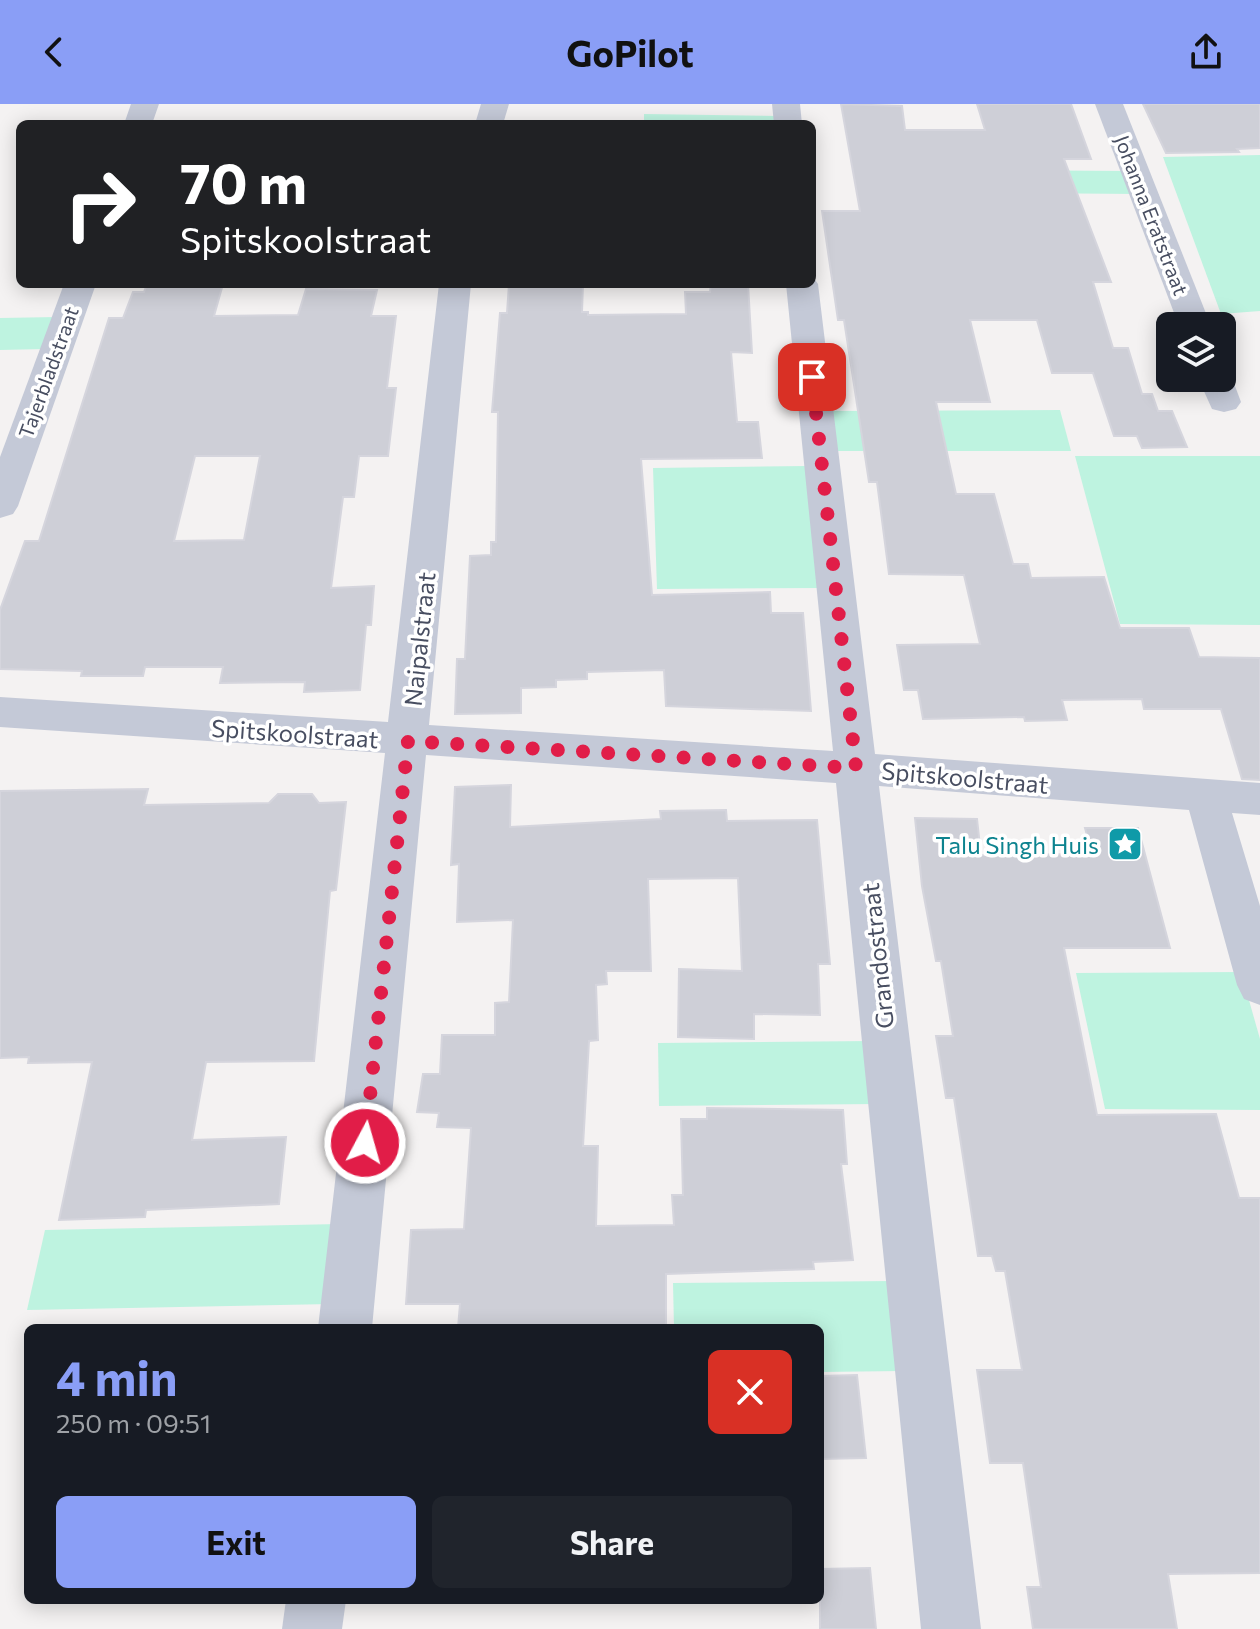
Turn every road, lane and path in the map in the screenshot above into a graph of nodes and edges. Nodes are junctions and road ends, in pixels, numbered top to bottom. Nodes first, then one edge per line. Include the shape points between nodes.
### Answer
1 (1109, 104) edge
2 (79, 288) edge
3 (455, 288) edge
4 (802, 288) edge
5 (1190, 312) edge
6 (0, 506) edge
7 (0, 712) edge
8 (408, 741) junction
9 (856, 768) junction
10 (1206, 796) junction
11 (1260, 799) edge
12 (1260, 985) edge
13 (345, 1324) edge
14 (315, 1604) edge
15 (312, 1629) edge
16 (951, 1629) edge

1 - 5 street, Johanna Eratstraat
2 - 6 street, Tajerbladstraat
3 - 8 street, Naipalstraat
4 - 9 street, Grandostraat
7 - 8 street, Spitskoolstraat
8 - 9 street, Spitskoolstraat
8 - 13 street, Naipalstraat
9 - 10 street, Spitskoolstraat
9 - 16 street, Grandostraat
10 - 11 street, Spitskoolstraat
10 - 12 street
14 - 15 street

